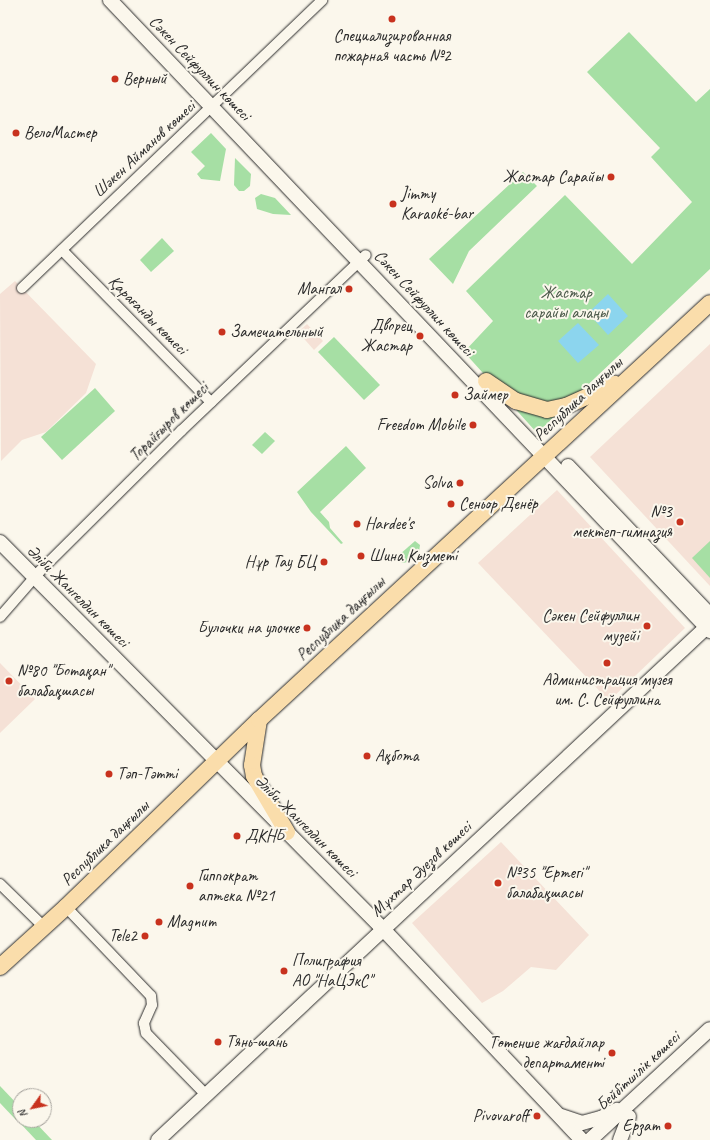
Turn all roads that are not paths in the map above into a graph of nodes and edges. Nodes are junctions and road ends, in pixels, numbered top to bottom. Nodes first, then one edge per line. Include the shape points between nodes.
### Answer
1 (110, 0) edge
2 (122, 0) edge
3 (322, 0) edge
4 (215, 105) junction
5 (62, 250) junction
6 (363, 258) junction
7 (22, 288) dead end
8 (710, 303) edge
9 (629, 377) junction
10 (486, 381) junction
11 (211, 402) junction
12 (549, 453) junction
13 (0, 542) edge
14 (34, 578) junction
15 (0, 617) edge
16 (709, 624) edge
17 (259, 720) junction
18 (216, 762) junction
19 (287, 832) junction
20 (0, 884) edge
21 (70, 910) junction
22 (44, 927) junction
23 (383, 929) junction
24 (0, 967) edge
25 (710, 1029) edge
26 (710, 1042) edge
27 (206, 1094) junction
28 (638, 1095) junction
29 (558, 1115) junction
30 (629, 1117) junction
31 (158, 1140) edge
32 (582, 1140) edge
33 (590, 1140) edge
34 (604, 1140) edge
35 (620, 1140) edge

1 - 4 main road, Сәкен Сейфуллин көшесі
2 - 4 main road, Сәкен Сейфуллин көшесі
3 - 4 street, Шәкен Айманов көшесі
4 - 5 street, Шәкен Айманов көшесі
4 - 6 main road, Сәкен Сейфуллин көшесі
5 - 7 street, Шәкен Айманов көшесі
5 - 11 street, Қарағанды көшесі
6 - 10 main road, Сәкен Сейфуллин көшесі
6 - 11 street, Торайғыров көшесі
6 - 12 main road, Сәкен Сейфуллин көшесі
8 - 9 main road, Республика даңғылы
9 - 10 main road via 552,410 516,401
9 - 12 main road, Республика даңғылы
10 - 12 main road, Сәкен Сейфуллин көшесі
11 - 14 street, Торайғыров көшесі
12 - 16 main road, Сәкен Сейфуллин көшесі
12 - 17 main road, Республика даңғылы
13 - 14 main road, Әліби Жангелдин көшесі
14 - 15 street, Торайғыров көшесі
14 - 18 main road, Әліби Жангелдин көшесі
16 - 23 main road, Мұхтар Әуезов көшесі
17 - 18 main road, Республика даңғылы
17 - 19 main road via 252,765 254,776
18 - 19 main road, Әліби Жангелдин көшесі
18 - 21 main road, Республика даңғылы
19 - 23 main road, Әліби Жангелдин көшесі
20 - 22 street
21 - 22 main road, Республика даңғылы
21 - 27 street via 151,996 152,1006 144,1023 146,1033
22 - 24 main road, Республика даңғылы
23 - 27 main road, Мұхтар Әуезов көшесі
23 - 29 main road, Әліби Жангелдин көшесі
25 - 28 main road, Бейбітшілік көшесі
26 - 30 main road, Бейбітшілік көшесі
27 - 31 main road, Мұхтар Әуезов көшесі
28 - 29 main road via 614,1112 582,1123
28 - 33 main road, Бейбітшілік көшесі
29 - 32 main road, Әліби Жангелдин көшесі
30 - 34 main road, Бейбітшілік көшесі
30 - 35 main road

